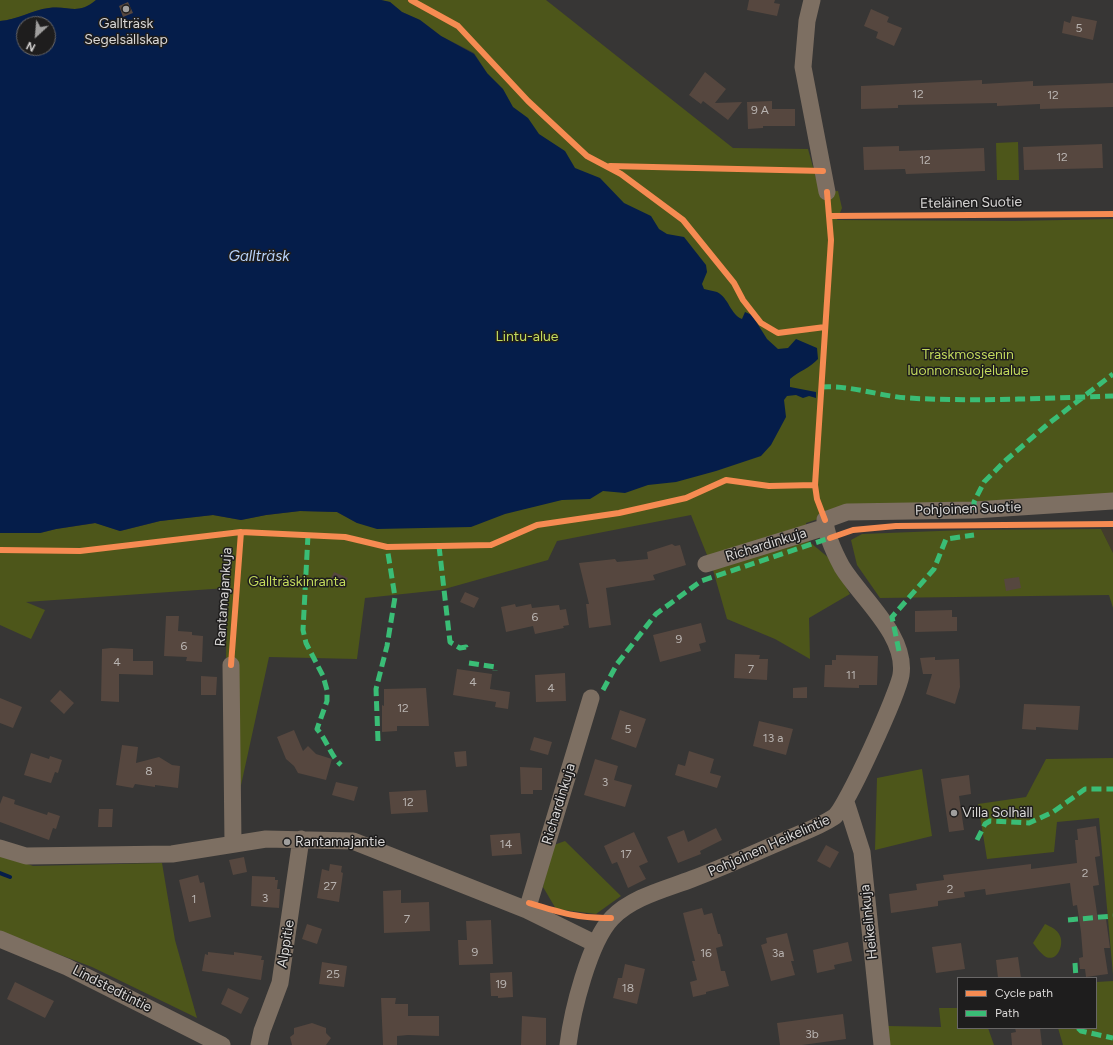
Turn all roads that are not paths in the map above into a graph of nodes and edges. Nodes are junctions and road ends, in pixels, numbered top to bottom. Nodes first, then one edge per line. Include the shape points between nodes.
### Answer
1 (812, 0) edge
2 (827, 192) dead end
3 (1113, 501) edge
4 (825, 524) junction
5 (706, 564) dead end
6 (231, 665) dead end
7 (591, 698) dead end
8 (846, 802) junction
9 (301, 839) junction
10 (233, 844) junction
11 (0, 848) edge
12 (527, 910) junction
13 (0, 938) edge
14 (594, 943) junction
15 (222, 1045) edge
16 (259, 1045) edge
17 (568, 1045) edge
18 (882, 1045) edge

1 - 2 street via 807,21 803,67
3 - 4 street, Pohjoinen Suotie via 974,510 848,512
4 - 5 street, Richardinkuja
4 - 8 street, Pohjoinen Heikelintie via 842,567 883,621 899,651 901,675
6 - 10 street, Rantamajankuja
7 - 12 street, Richardinkuja
8 - 14 street, Pohjoinen Heikelintie via 835,816 817,826 712,872 636,900 613,916
8 - 18 street, Heikelinkuja via 862,852
9 - 10 street via 266,839
9 - 12 street via 346,840 360,843
9 - 16 street, Alppitie via 280,983
10 - 11 street via 172,854 133,855 26,856
12 - 14 street
13 - 15 street, Lindstedtintie via 67,967
14 - 17 street, Pohjoinen Heikelintie via 570,1024

